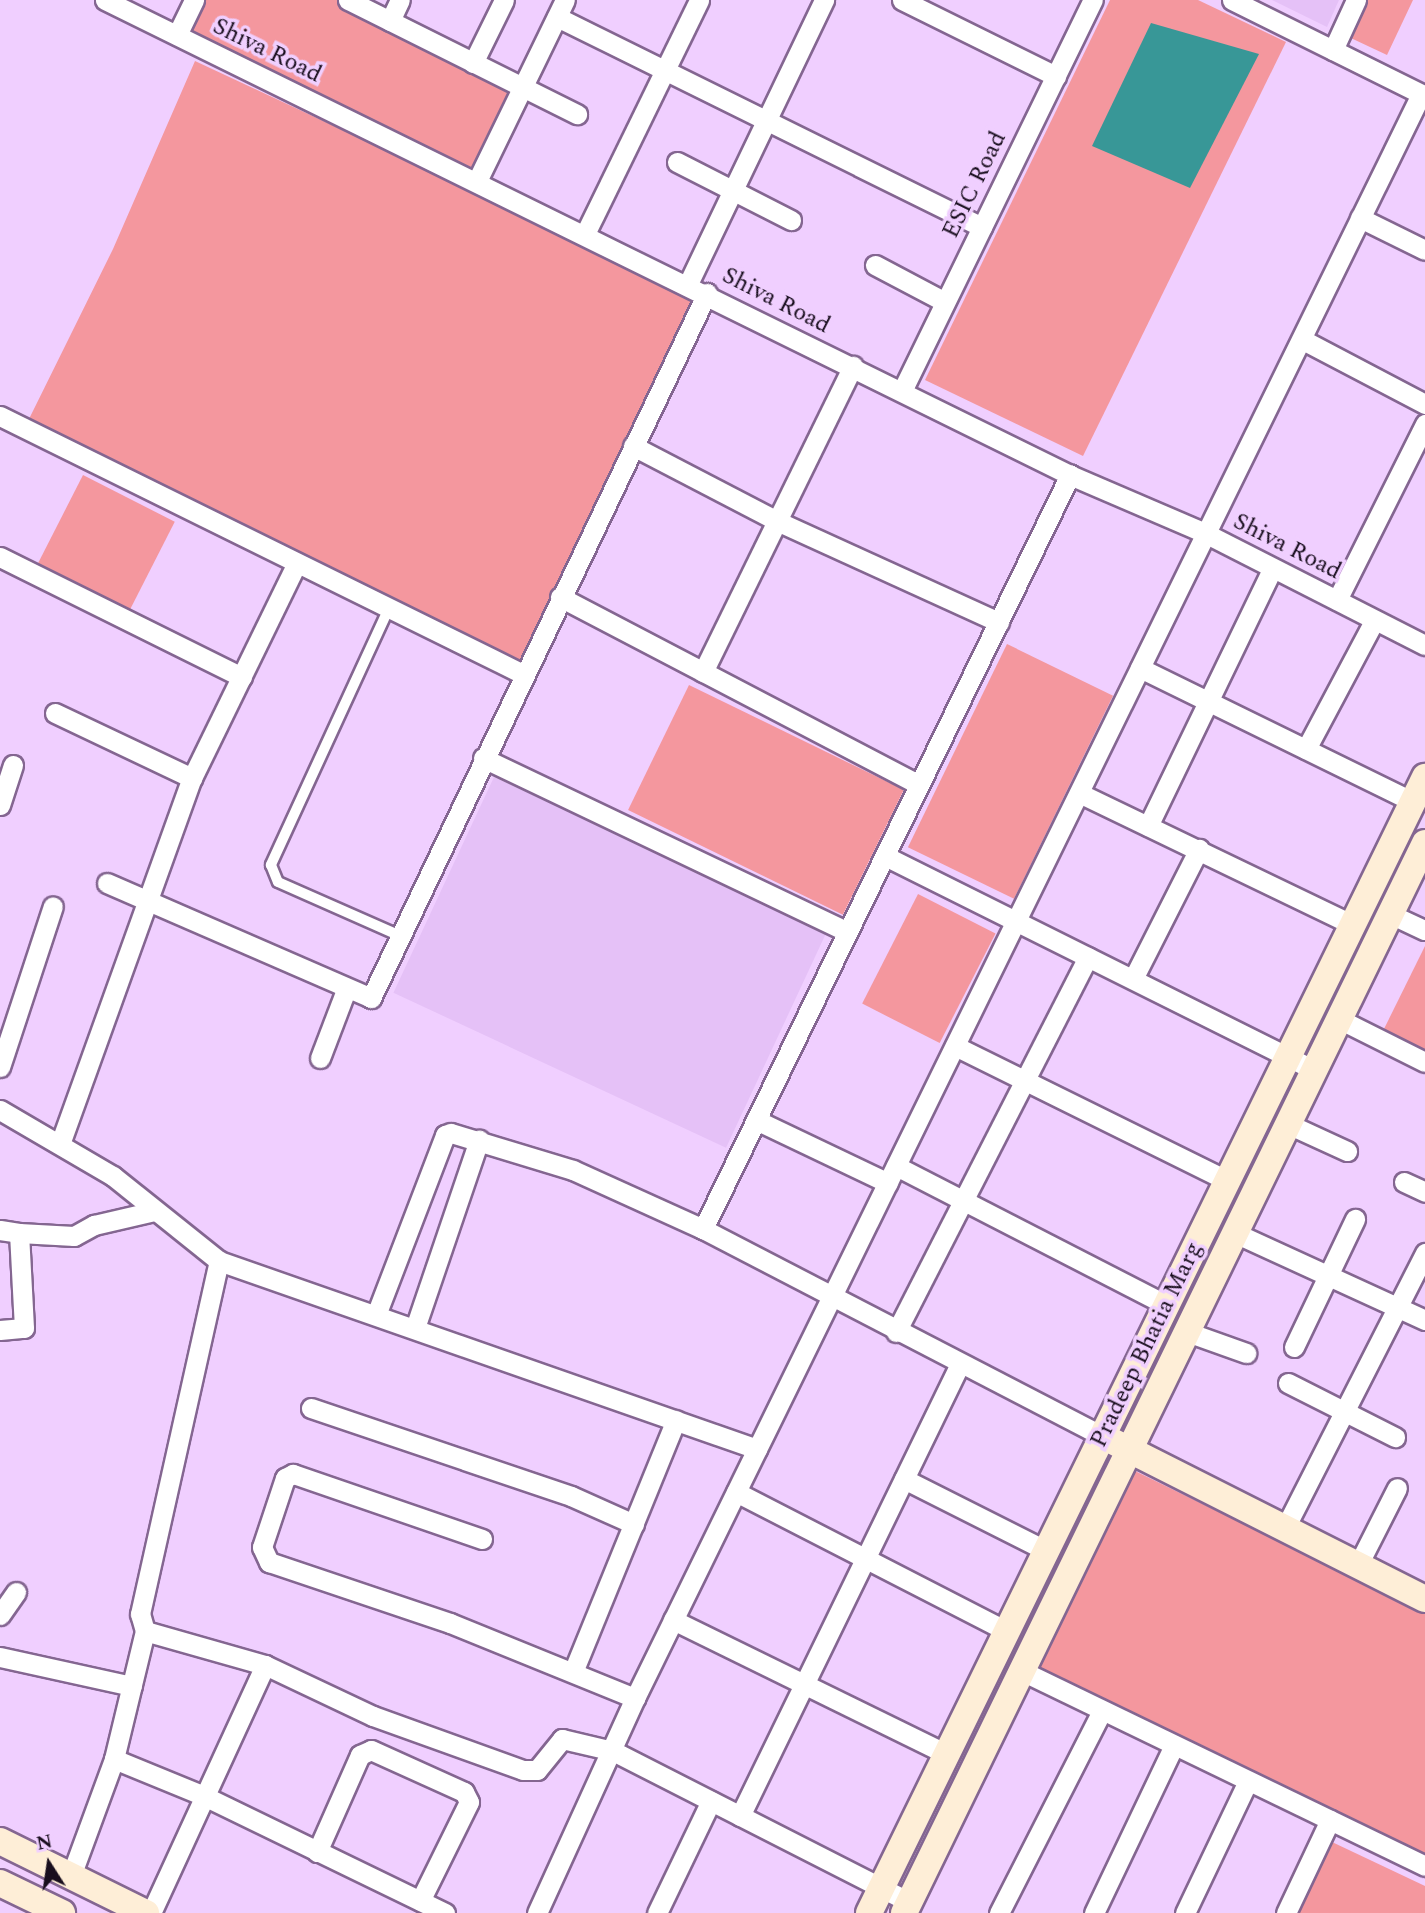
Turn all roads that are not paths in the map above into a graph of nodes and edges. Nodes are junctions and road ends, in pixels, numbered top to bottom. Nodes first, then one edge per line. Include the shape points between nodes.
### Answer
1 (105, 0) edge
2 (194, 0) edge
3 (348, 0) edge
4 (400, 0) edge
5 (504, 0) edge
6 (699, 0) edge
7 (824, 0) edge
8 (902, 0) edge
9 (1093, 0) edge
10 (1232, 0) edge
11 (1356, 0) edge
12 (561, 8) edge
13 (390, 21) junction
14 (177, 35) junction
15 (1333, 50) junction
16 (473, 63) junction
17 (665, 70) junction
18 (1056, 76) junction
19 (522, 88) junction
20 (1423, 95) edge
21 (576, 114) dead end
22 (767, 121) junction
23 (677, 162) dead end
24 (477, 181) junction
25 (734, 190) junction
26 (1360, 218) junction
27 (791, 220) dead end
28 (982, 227) junction
29 (585, 234) junction
30 (1425, 250) edge
31 (874, 265) dead end
32 (688, 284) junction
33 (707, 293) junction
34 (945, 302) junction
35 (1303, 340) junction
36 (852, 366) junction
37 (902, 391) junction
38 (1425, 404) edge
39 (0, 416) edge
40 (1425, 424) edge
41 (633, 446) junction
42 (1070, 475) junction
43 (777, 521) junction
44 (1205, 533) junction
45 (0, 557) edge
46 (297, 563) junction
47 (1272, 569) junction
48 (560, 597) junction
49 (1337, 600) junction
50 (389, 608) junction
51 (999, 622) junction
52 (1373, 622) junction
53 (1425, 645) edge
54 (1140, 668) junction
55 (703, 672) junction
56 (523, 674) junction
57 (242, 677) junction
58 (1210, 702) junction
59 (55, 713) dead end
60 (1306, 750) junction
61 (483, 758) junction
62 (13, 765) dead end
63 (1425, 777) edge
64 (192, 778) junction
65 (919, 785) junction
66 (1079, 793) junction
67 (1413, 802) junction
68 (0, 805) edge
69 (1148, 826) junction
70 (1425, 843) edge
71 (1199, 849) junction
72 (885, 856) junction
73 (107, 883) dead end
74 (147, 902) junction
75 (53, 906) dead end
76 (1390, 914) junction
77 (1016, 921) junction
78 (1353, 925) junction
79 (1425, 930) edge
80 (848, 933) junction
81 (397, 935) junction
82 (1088, 957) junction
83 (1133, 979) junction
84 (346, 990) junction
85 (1339, 1019) junction
86 (955, 1046) junction
87 (1289, 1057) junction
88 (320, 1058) dead end
89 (1425, 1062) edge
90 (0, 1067) edge
91 (1314, 1070) junction
92 (1024, 1080) junction
93 (0, 1110) edge
94 (757, 1120) junction
95 (1288, 1124) junction
96 (479, 1140) junction
97 (60, 1144) junction
98 (1347, 1151) dead end
99 (892, 1174) junction
100 (1228, 1181) junction
101 (1404, 1182) dead end
102 (1425, 1192) edge
103 (965, 1198) junction
104 (154, 1211) junction
105 (1355, 1219) dead end
106 (703, 1229) junction
107 (9, 1232) edge
108 (1235, 1233) junction
109 (1425, 1253) edge
110 (219, 1261) junction
111 (1326, 1275) junction
112 (831, 1298) junction
113 (1167, 1305) junction
114 (1398, 1308) junction
115 (376, 1315) junction
116 (1425, 1320) edge
117 (415, 1328) junction
118 (0, 1331) edge
119 (896, 1332) junction
120 (1187, 1332) junction
121 (1294, 1346) dead end
122 (1246, 1353) dead end
123 (960, 1364) junction
124 (1289, 1383) dead end
125 (311, 1408) dead end
126 (1343, 1411) junction
127 (676, 1420) junction
128 (1102, 1436) junction
129 (1395, 1437) dead end
130 (757, 1449) junction
131 (1130, 1450) junction
132 (904, 1479) junction
133 (1397, 1488) dead end
134 (736, 1492) junction
135 (634, 1524) junction
136 (1285, 1528) junction
137 (482, 1539) dead end
138 (1046, 1551) junction
139 (866, 1558) junction
140 (1357, 1565) junction
141 (16, 1592) dead end
142 (1425, 1599) edge
143 (0, 1615) edge
144 (673, 1620) junction
145 (145, 1631) junction
146 (1007, 1631) junction
147 (0, 1657) edge
148 (265, 1665) junction
149 (1022, 1671) junction
150 (573, 1672) junction
151 (804, 1684) junction
152 (132, 1686) junction
153 (635, 1698) junction
154 (1102, 1711) junction
155 (1174, 1745) junction
156 (613, 1751) junction
157 (947, 1754) junction
158 (114, 1759) junction
159 (1248, 1781) junction
160 (204, 1796) junction
161 (711, 1801) junction
162 (740, 1816) junction
163 (1330, 1820) junction
164 (0, 1841) edge
165 (317, 1852) junction
166 (1425, 1866) edge
167 (71, 1876) junction
168 (0, 1882) edge
169 (881, 1889) junction
170 (420, 1901) junction
171 (906, 1908) edge
172 (62, 1913) edge
173 (149, 1913) edge
174 (445, 1913) edge
175 (537, 1913) edge
176 (657, 1913) edge
177 (869, 1913) edge
178 (999, 1913) edge
179 (1094, 1913) edge
180 (1185, 1913) edge
181 (1286, 1913) edge

1 - 14 street, Shiva Road
2 - 14 street
3 - 13 street
4 - 13 street
5 - 16 street
6 - 17 street
7 - 22 street
8 - 18 street
9 - 18 street, ESIC Road
10 - 15 street
11 - 15 street
12 - 17 street
12 - 19 street
13 - 16 street
14 - 24 street, Shiva Road
15 - 20 street
16 - 19 street
17 - 22 street
17 - 29 street
18 - 28 street, ESIC Road
19 - 21 street
19 - 24 street
20 - 26 street
22 - 25 street
22 - 28 street
23 - 25 street
24 - 29 street, Shiva Road
25 - 27 street
25 - 32 street
26 - 30 street
26 - 35 street
28 - 34 street, ESIC Road
29 - 32 street, Shiva Road
31 - 34 street
32 - 33 street, Shiva Road
33 - 36 street, Shiva Road
33 - 41 street
34 - 37 street, ESIC Road
35 - 38 street
35 - 44 street
36 - 37 street, Shiva Road
36 - 43 street
37 - 42 street, Shiva Road
39 - 46 street
40 - 49 street
41 - 43 street
41 - 48 street
42 - 44 street, Shiva Road
42 - 51 street
43 - 51 street
43 - 55 street
44 - 47 street, Shiva Road
44 - 54 street
45 - 57 street
46 - 50 street
46 - 57 street
47 - 49 street, Shiva Road
47 - 58 street
48 - 55 street
48 - 56 street
49 - 52 street, Shiva Road
50 - 56 street
50 - 81 lane via 271,866 278,881
51 - 65 street
52 - 53 street, Shiva Road
52 - 60 street
54 - 58 street
54 - 66 street
55 - 65 street
56 - 61 street
57 - 64 street
58 - 60 street
58 - 69 street
59 - 64 street
60 - 67 street
61 - 80 street
61 - 81 street
62 - 68 street
63 - 67 street, Pradeep Bhatia Marg
64 - 74 street
65 - 72 street
66 - 69 street
66 - 77 street
67 - 78 street, Pradeep Bhatia Marg
69 - 71 street
70 - 76 street, Pradeep Bhatia Marg
71 - 78 street
71 - 83 street
72 - 77 street
72 - 80 street
73 - 74 street
74 - 84 street
74 - 97 street
75 - 90 street
76 - 79 street
76 - 85 street, Pradeep Bhatia Marg
77 - 82 street
77 - 86 street
78 - 87 street, Pradeep Bhatia Marg
80 - 94 street
81 - 84 street via 371,998
82 - 83 street
82 - 92 street
83 - 87 street
84 - 88 street
85 - 89 street
85 - 91 street, Pradeep Bhatia Marg
86 - 92 street
86 - 99 street
87 - 91 street
87 - 100 street, Pradeep Bhatia Marg
91 - 95 street, Pradeep Bhatia Marg
92 - 100 street
92 - 103 street
93 - 97 street
94 - 99 street
94 - 106 street
95 - 98 street
95 - 108 street, Pradeep Bhatia Marg
96 - 106 street via 573,1170
96 - 115 street via 445,1135
96 - 117 street
97 - 104 street via 113,1176
99 - 103 street
99 - 112 street
100 - 113 street, Pradeep Bhatia Marg
101 - 102 street
103 - 113 street
103 - 119 street
104 - 107 street via 94,1225 74,1236
104 - 110 street
105 - 111 street
106 - 112 street
107 - 118 street via 24,1328
108 - 111 street
108 - 120 street, Pradeep Bhatia Marg
109 - 114 street
110 - 115 street
110 - 145 street via 140,1614
111 - 114 street
111 - 121 street
112 - 119 street
112 - 130 street
113 - 128 street, Pradeep Bhatia Marg
114 - 116 street
114 - 126 street
115 - 117 street
117 - 127 street
119 - 123 street
120 - 122 street
120 - 131 street, Pradeep Bhatia Marg
123 - 128 street
123 - 132 street
124 - 126 street
125 - 135 street via 571,1496
126 - 129 street
126 - 136 street
127 - 130 street
127 - 135 street
128 - 131 street
128 - 138 street, Pradeep Bhatia Marg
130 - 134 street
131 - 136 street
131 - 149 street, Pradeep Bhatia Marg
132 - 138 street
132 - 139 street
133 - 140 street
134 - 139 street
134 - 144 street
135 - 150 street
136 - 140 street
137 - 150 street via 293,1474 285,1478 262,1547 269,1562 450,1623
138 - 146 street, Pradeep Bhatia Marg
139 - 146 street
139 - 151 street
140 - 142 street
141 - 143 street
144 - 151 street
144 - 153 street
145 - 148 street
145 - 152 street
146 - 157 street, Pradeep Bhatia Marg
147 - 152 street
148 - 156 street via 373,1716 523,1770 537,1770 562,1739
148 - 160 street
149 - 154 street
149 - 171 street, Pradeep Bhatia Marg
150 - 153 street
151 - 157 street
151 - 162 street
152 - 158 street
153 - 156 street
154 - 155 street
154 - 178 street
155 - 159 street
155 - 179 street
156 - 161 street
156 - 175 street
157 - 169 street, Pradeep Bhatia Marg
158 - 160 street
158 - 167 street
159 - 163 street
159 - 180 street
160 - 165 street
160 - 173 street
161 - 162 street
161 - 176 street
162 - 169 street
163 - 166 street
163 - 181 street
164 - 167 street
165 - 170 street
165 - 170 street via 360,1755 371,1750 464,1793 468,1802
167 - 173 street
168 - 172 street
169 - 171 street
169 - 177 street, Pradeep Bhatia Marg
170 - 174 street

